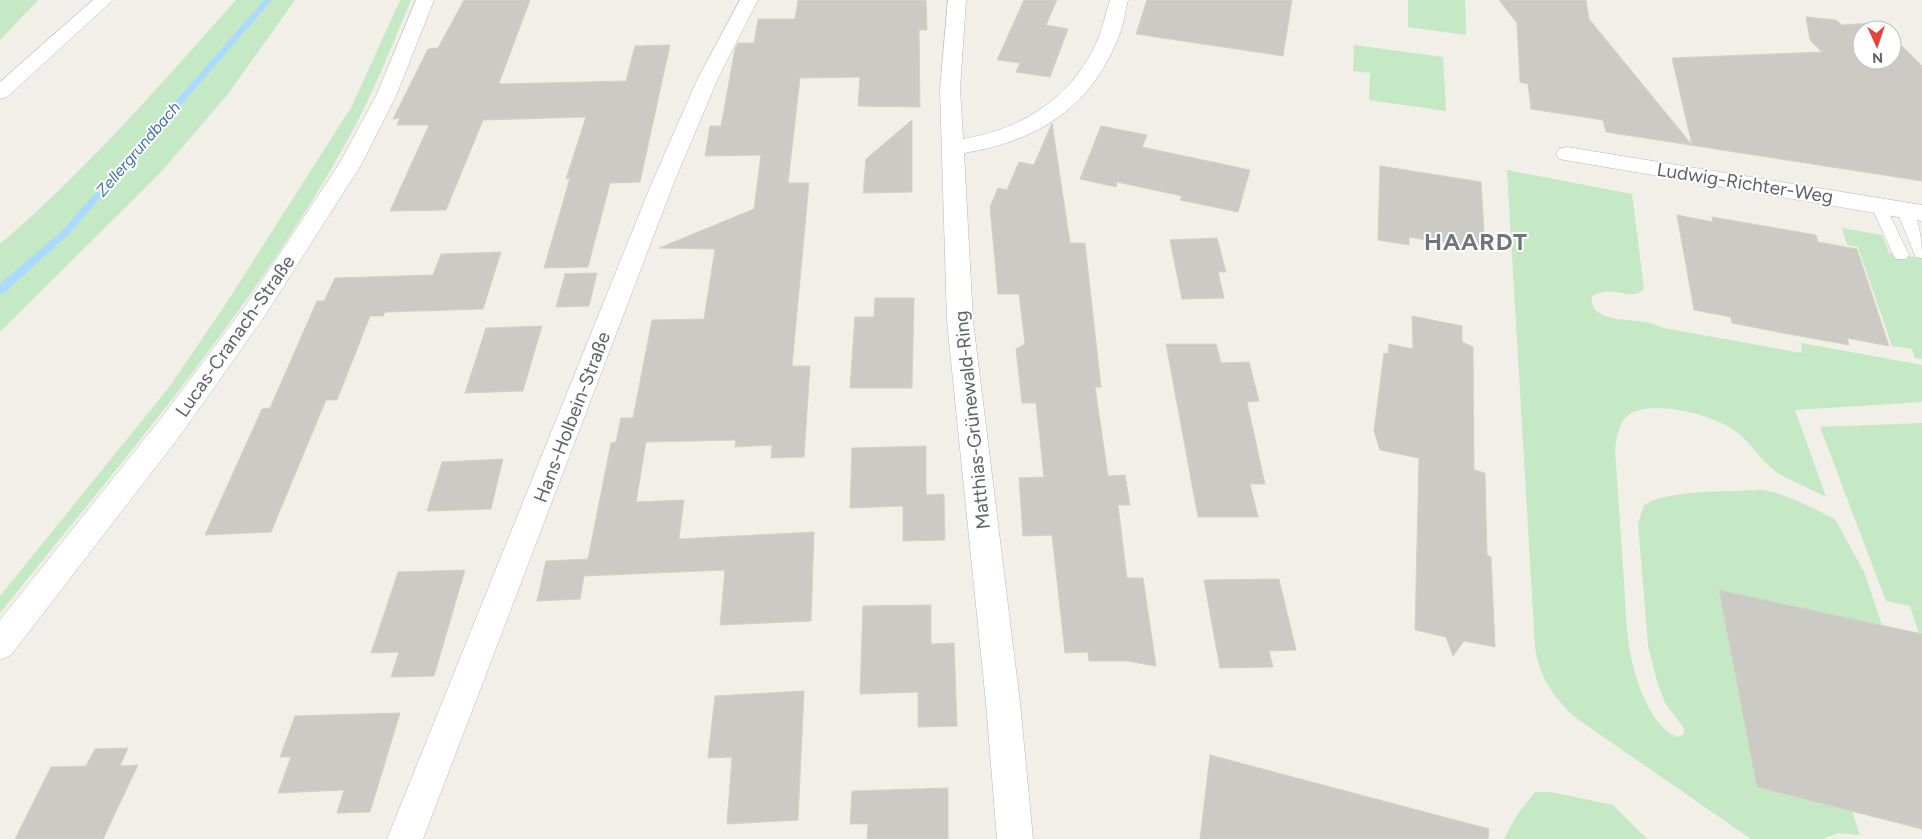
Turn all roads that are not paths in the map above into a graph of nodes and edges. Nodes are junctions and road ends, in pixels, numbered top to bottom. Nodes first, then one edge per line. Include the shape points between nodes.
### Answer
1 (104, 0) edge
2 (425, 0) edge
3 (749, 0) edge
4 (957, 0) edge
5 (1119, 0) edge
6 (0, 93) edge
7 (952, 148) junction
8 (1567, 154) dead end
9 (1878, 205) junction
10 (1912, 211) edge
11 (1922, 253) edge
12 (1901, 254) dead end
13 (0, 645) edge
14 (405, 839) edge
15 (1015, 839) edge

1 - 6 street
2 - 13 street, Lucas-Cranach-Straße via 386,96 350,165 260,303 172,425
3 - 14 street, Hans-Holbein-Straße via 708,78 662,185
4 - 7 street, Matthias-Grünewald-Ring via 950,89
5 - 7 street via 1108,39 1081,85 1050,115 1021,133
7 - 15 street, Matthias-Grünewald-Ring via 960,322
8 - 9 street, Ludwig-Richter-Weg
9 - 10 street, Ludwig-Richter-Weg
9 - 12 lane
10 - 11 lane

